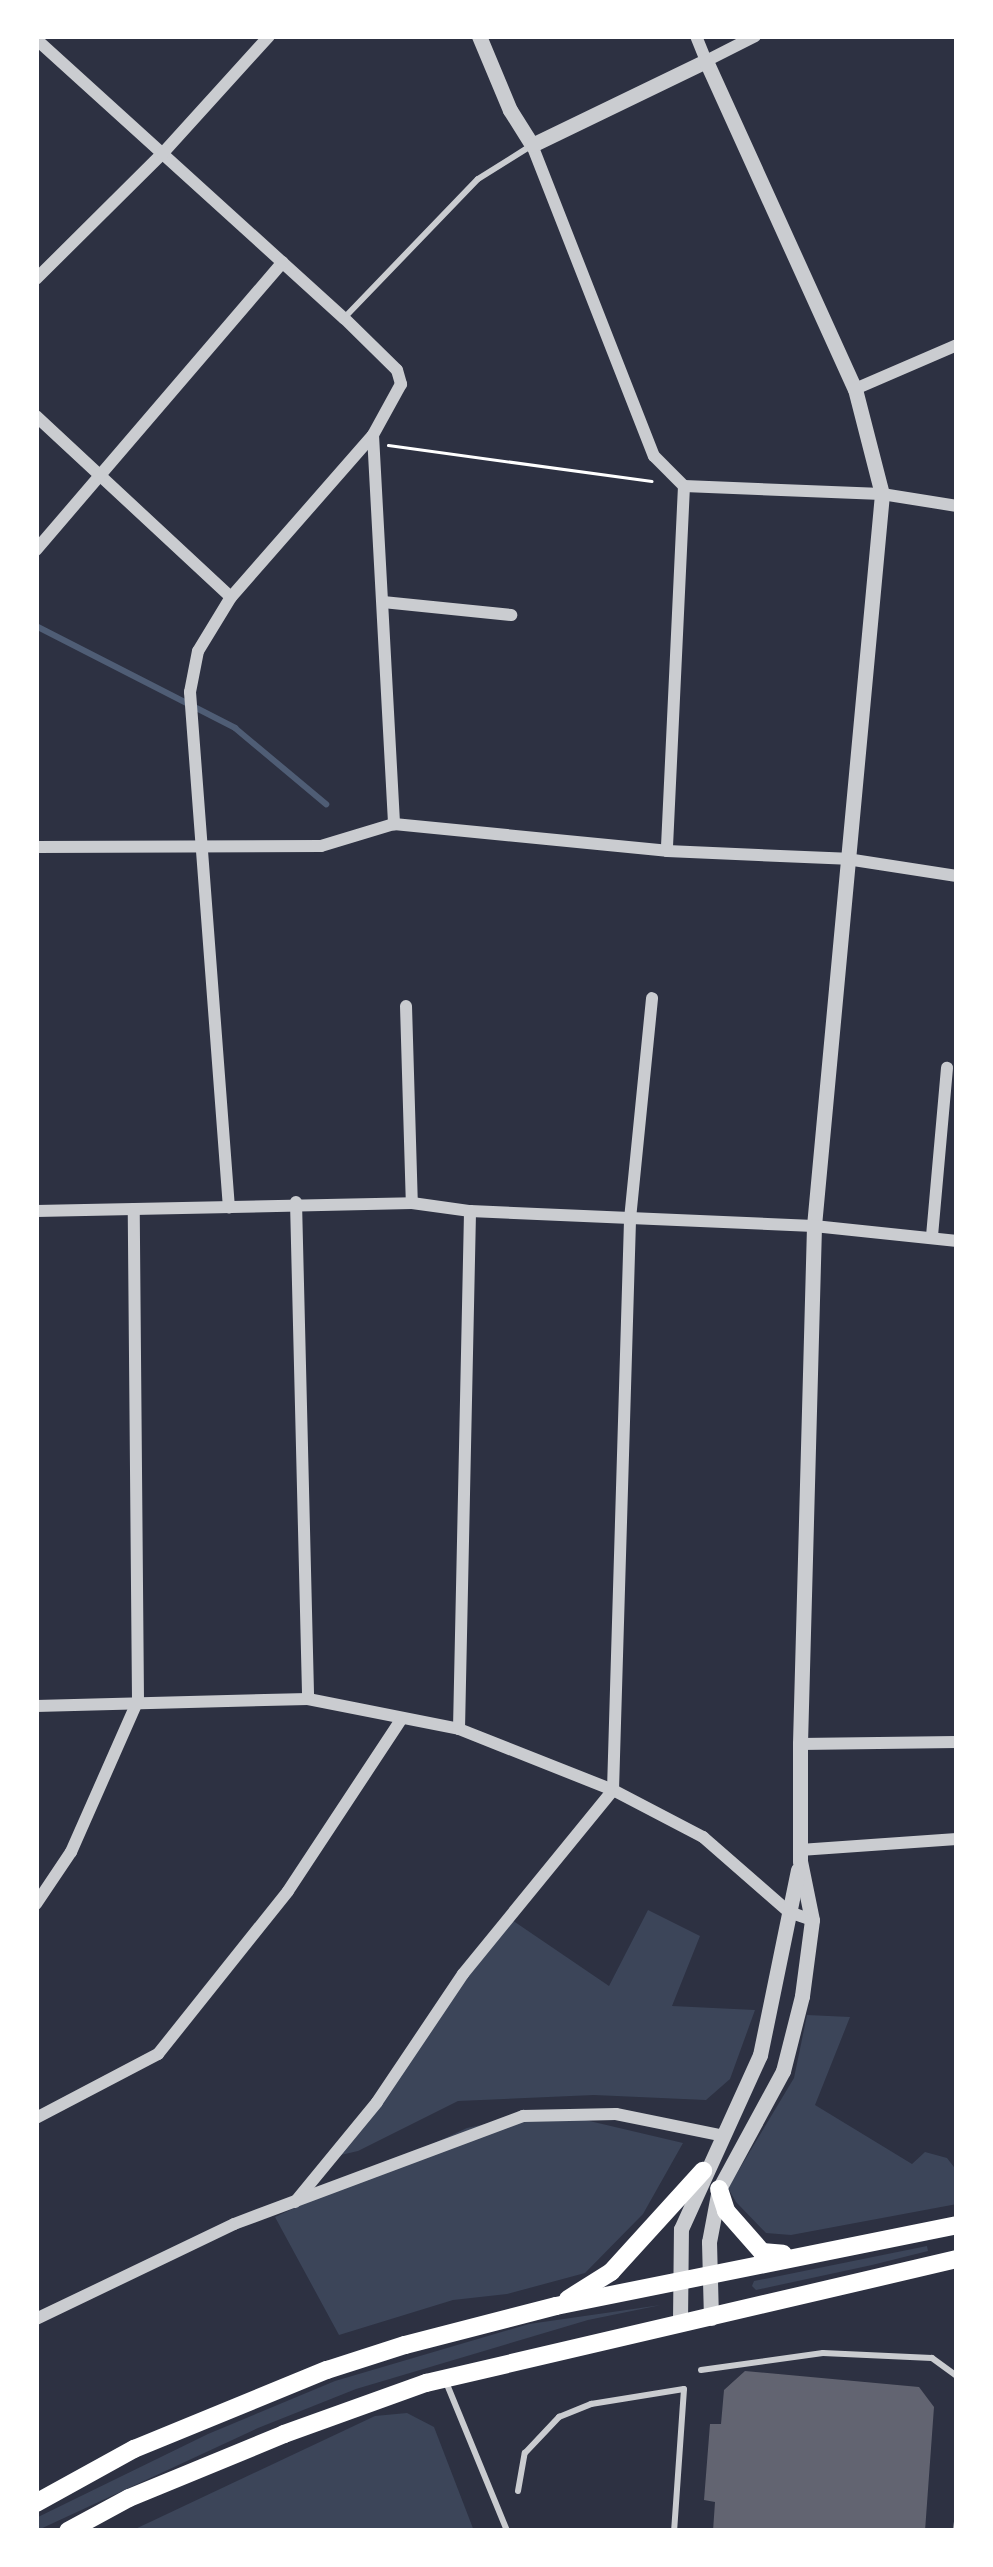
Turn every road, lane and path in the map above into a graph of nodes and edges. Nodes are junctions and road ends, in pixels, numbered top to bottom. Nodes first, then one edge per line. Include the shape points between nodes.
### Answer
1 (269, 36) edge
2 (479, 36) edge
3 (696, 36) edge
4 (755, 36) edge
5 (36, 39) edge
6 (706, 61) junction
7 (532, 145) junction
8 (163, 153) junction
9 (283, 262) junction
10 (36, 279) edge
11 (344, 318) junction
12 (957, 345) edge
13 (855, 389) junction
14 (36, 416) edge
15 (374, 439) junction
16 (105, 476) junction
17 (684, 486) junction
18 (882, 494) junction
19 (957, 506) edge
20 (36, 550) edge
21 (231, 597) junction
22 (383, 602) junction
23 (511, 615) dead end
24 (394, 824) junction
25 (36, 847) edge
26 (202, 847) junction
27 (667, 851) junction
28 (847, 859) junction
29 (957, 876) edge
30 (652, 998) dead end
31 (406, 1006) dead end
32 (947, 1068) dead end
33 (296, 1202) junction
34 (412, 1203) junction
35 (229, 1208) junction
36 (134, 1209) junction
37 (36, 1211) edge
38 (470, 1211) junction
39 (630, 1219) junction
40 (814, 1226) junction
41 (932, 1236) junction
42 (957, 1240) edge
43 (308, 1699) junction
44 (138, 1700) junction
45 (36, 1706) edge
46 (400, 1721) junction
47 (460, 1729) junction
48 (957, 1742) edge
49 (800, 1744) junction
50 (613, 1790) junction
51 (957, 1839) edge
52 (800, 1856) junction
53 (36, 1904) edge
54 (789, 1912) junction
55 (812, 1920) junction
56 (36, 2118) edge
57 (724, 2135) junction
58 (703, 2171) junction
59 (719, 2189) junction
60 (295, 2202) junction
61 (957, 2225) edge
62 (800, 2255) junction
63 (957, 2259) edge
64 (708, 2275) junction
65 (678, 2280) junction
66 (556, 2306) junction
67 (711, 2318) junction
68 (36, 2319) edge
69 (680, 2321) junction
70 (701, 2370) dead end
71 (957, 2376) edge
72 (445, 2379) junction
73 (518, 2492) dead end
74 (36, 2503) edge
75 (68, 2531) edge
76 (507, 2531) edge
77 (674, 2531) edge

1 - 8 street
2 - 7 street
3 - 6 street
4 - 6 street
5 - 8 street
6 - 7 street
6 - 13 street
7 - 11 lane via 478,179
7 - 17 street via 653,456
8 - 9 street
8 - 10 street
9 - 11 street
9 - 16 street
11 - 15 street via 397,370 400,384
12 - 13 street
13 - 18 street
14 - 16 street
15 - 17 path
15 - 21 street
15 - 22 street
16 - 20 street
16 - 21 street
17 - 18 street
17 - 27 street
18 - 19 street
18 - 28 street
21 - 26 street via 198,651 190,692
22 - 23 street
22 - 24 street
24 - 26 street via 321,846
24 - 27 street
25 - 26 street
26 - 35 street
27 - 28 street
28 - 29 street
28 - 40 street
30 - 39 street
31 - 34 street
32 - 41 street
33 - 34 street
33 - 35 street
33 - 43 street
34 - 38 street
35 - 36 street
36 - 37 street
36 - 44 street
38 - 39 street
38 - 47 street
39 - 40 street
39 - 50 street
40 - 41 street
40 - 49 street
41 - 42 street
43 - 44 street
43 - 46 street
44 - 45 street
44 - 53 street via 70,1852
46 - 47 street
46 - 56 street via 288,1891 158,2054
47 - 50 street
48 - 49 street
49 - 52 street
50 - 54 street via 703,1837
50 - 60 street
51 - 52 street
52 - 54 street
52 - 55 street
54 - 55 street
54 - 57 street via 760,2055
55 - 59 street via 783,2071
57 - 58 street
57 - 60 street via 616,2114 523,2116
58 - 65 street via 681,2229
58 - 66 main road via 611,2272
59 - 62 main road via 726,2211 762,2252
59 - 64 street
60 - 68 street
61 - 62 main road
62 - 64 main road
63 - 67 main road
64 - 65 main road
64 - 67 street
65 - 66 main road
65 - 69 street
66 - 74 main road via 327,2369 134,2449
67 - 69 main road
69 - 72 main road
70 - 71 lane via 824,2353 932,2359
72 - 75 main road via 284,2434
72 - 76 lane
73 - 77 lane via 525,2452 559,2417 683,2389

